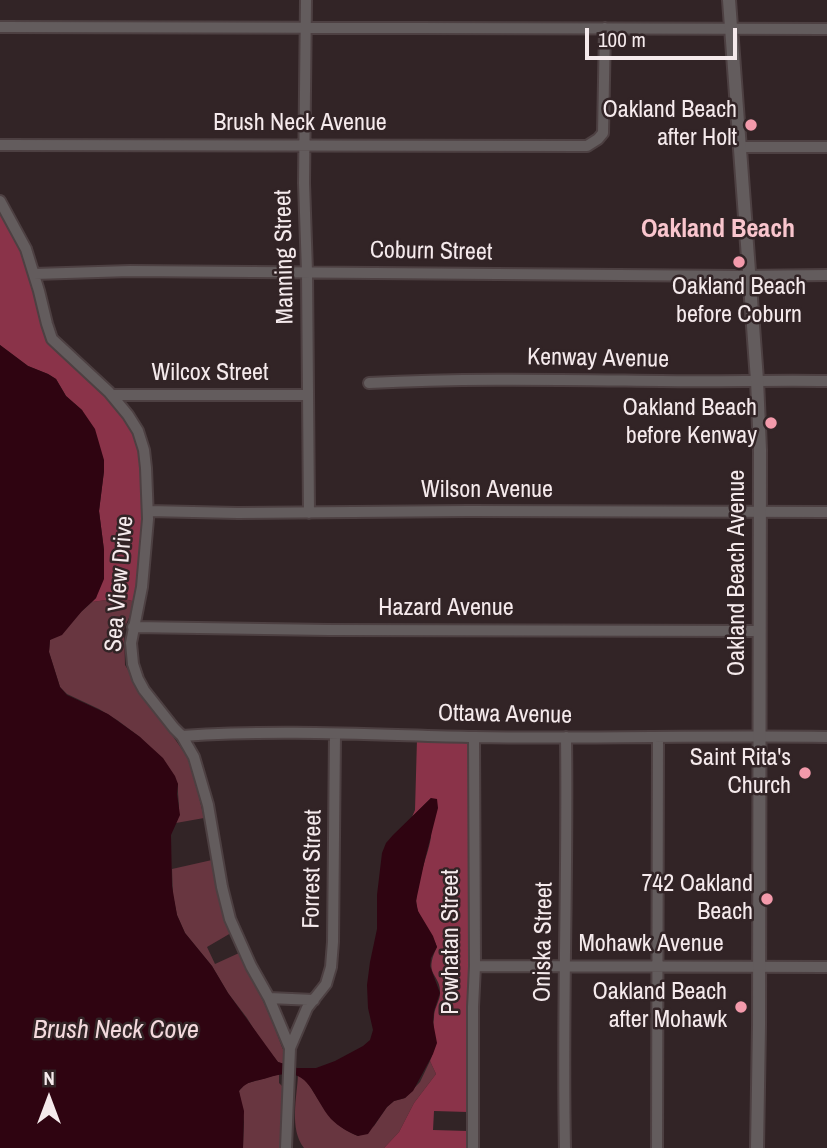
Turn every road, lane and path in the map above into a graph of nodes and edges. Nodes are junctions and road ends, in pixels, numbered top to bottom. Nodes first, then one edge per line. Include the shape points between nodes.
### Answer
1 (306, 0) edge
2 (729, 0) edge
3 (0, 27) edge
4 (306, 28) junction
5 (605, 28) junction
6 (731, 29) junction
7 (827, 29) edge
8 (0, 145) edge
9 (304, 145) junction
10 (741, 147) junction
11 (827, 147) edge
12 (0, 201) edge
13 (307, 272) junction
14 (34, 274) junction
15 (827, 275) edge
16 (749, 276) junction
17 (757, 380) junction
18 (827, 381) edge
19 (369, 383) dead end
20 (112, 395) junction
21 (307, 395) junction
22 (148, 511) junction
23 (759, 512) junction
24 (827, 512) edge
25 (309, 513) junction
26 (133, 627) junction
27 (759, 631) junction
28 (335, 734) junction
29 (182, 736) junction
30 (759, 736) junction
31 (474, 737) junction
32 (566, 737) junction
33 (827, 737) edge
34 (658, 738) junction
35 (565, 966) junction
36 (657, 966) junction
37 (475, 967) junction
38 (759, 967) junction
39 (827, 967) edge
40 (269, 998) junction
41 (314, 1000) junction
42 (290, 1048) junction
43 (286, 1148) edge
44 (474, 1148) edge
45 (565, 1148) edge
46 (657, 1148) edge
47 (757, 1148) edge

1 - 4 street, Manning Street
2 - 6 street, Oakland Beach Avenue
3 - 4 street
4 - 5 street
4 - 9 street, Manning Street
5 - 6 street
5 - 9 street, Brush Neck Avenue via 603,133 587,146
6 - 7 street
6 - 10 street, Oakland Beach Avenue
8 - 9 street, Brush Neck Avenue
9 - 13 street, Manning Street
10 - 11 street
10 - 16 street, Oakland Beach Avenue
12 - 14 street, Sea View Drive via 23,240
13 - 14 street, Coburn Street
13 - 16 street, Coburn Street
13 - 21 street, Manning Street
14 - 20 street, Sea View Drive via 52,339
15 - 16 street, Coburn Street
16 - 17 street, Oakland Beach Avenue
17 - 18 street, Kenway Avenue
17 - 19 street, Kenway Avenue
17 - 23 street, Oakland Beach Avenue
20 - 21 street, Wilcox Street
20 - 22 street, Sea View Drive via 138,431 144,450
21 - 25 street, Manning Street
22 - 25 street, Wilson Avenue
22 - 26 street, Sea View Drive via 142,587
23 - 24 street, Wilson Avenue
23 - 25 street, Wilson Avenue
23 - 27 street, Oakland Beach Avenue
26 - 27 street, Hazard Avenue
26 - 29 street, Sea View Drive via 131,649 138,679
27 - 30 street, Oakland Beach Avenue
28 - 29 street, Ottawa Avenue
28 - 31 street, Ottawa Avenue
28 - 41 street, Forrest Street via 334,942 329,976
29 - 40 street, Sea View Drive via 204,790 230,919
30 - 33 street, Ottawa Avenue
30 - 34 street, Ottawa Avenue
30 - 38 street, Oakland Beach Avenue
31 - 32 street, Ottawa Avenue
31 - 37 street, Powhatan Street
32 - 34 street, Ottawa Avenue
32 - 35 street, Oniska Street
34 - 36 street
35 - 36 street, Mohawk Avenue
35 - 37 street, Mohawk Avenue
35 - 45 street, Oniska Street
36 - 38 street, Mohawk Avenue
36 - 46 street
37 - 44 street, Powhatan Street
38 - 39 street, Mohawk Avenue
38 - 47 street, Oakland Beach Avenue
40 - 41 street
40 - 42 street, Sea View Drive
41 - 42 street, Forrest Street
42 - 43 street, Sea View Drive

